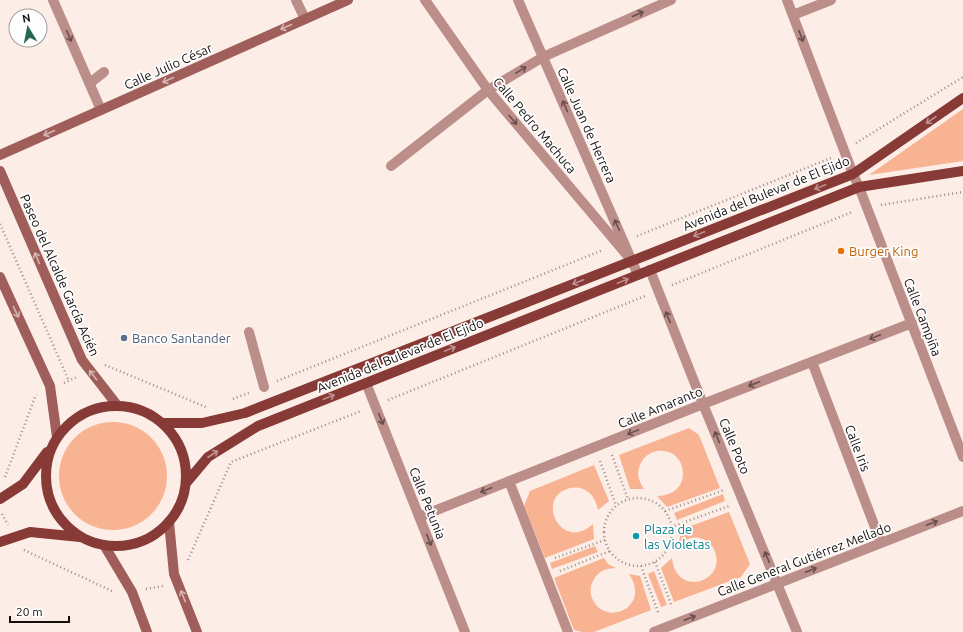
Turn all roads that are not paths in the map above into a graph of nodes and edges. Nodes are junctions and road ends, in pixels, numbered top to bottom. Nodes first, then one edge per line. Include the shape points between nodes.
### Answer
1 (53, 0) edge
2 (296, 0) edge
3 (348, 0) edge
4 (424, 0) edge
5 (518, 0) edge
6 (671, 0) edge
7 (787, 0) edge
8 (832, 0) edge
9 (793, 15) junction
10 (305, 19) junction
11 (543, 57) junction
12 (104, 72) dead end
13 (90, 83) junction
14 (488, 90) junction
15 (963, 98) edge
16 (101, 110) junction
17 (0, 155) edge
18 (391, 166) dead end
19 (0, 171) edge
20 (963, 171) edge
21 (852, 174) junction
22 (859, 187) junction
23 (621, 243) junction
24 (632, 261) junction
25 (650, 270) junction
26 (638, 275) junction
27 (0, 277) edge
28 (912, 323) junction
29 (249, 332) dead end
30 (812, 362) junction
31 (366, 383) junction
32 (264, 387) road end
33 (703, 404) junction
34 (117, 405) junction
35 (163, 423) junction
36 (57, 437) junction
37 (51, 447) junction
38 (963, 457) edge
39 (509, 481) junction
40 (186, 482) junction
41 (0, 499) edge
42 (963, 511) edge
43 (420, 516) junction
44 (169, 522) junction
45 (80, 537) junction
46 (0, 542) edge
47 (881, 543) junction
48 (104, 545) junction
49 (778, 583) junction
50 (148, 632) edge
51 (197, 632) edge
52 (465, 632) edge
53 (568, 632) edge
54 (654, 632) edge
55 (797, 632) edge

1 -> 13 street
2 - 10 street
3 - 10 main road, Calle Julio César
4 - 14 street, Calle Pedro Machuca
5 - 11 street, Calle Juan de Herrera
11 -> 6 street
7 - 9 street, Calle Campiña
8 - 9 street
9 -> 21 street, Calle Campiña
10 -> 16 main road, Calle Julio César
14 -> 11 street
23 -> 11 street, Calle Juan de Herrera
12 - 13 street
13 - 16 street
14 - 18 street
14 -> 23 street, Calle Pedro Machuca
15 -> 21 main road, Avenida del Bulevar de El Ejido
16 -> 17 main road, Calle Julio César
34 -> 19 main road, Paseo del Alcalde García Acién via 82,360
20 - 22 main road, Avenida del Bulevar de El Ejido
21 - 22 street, Calle Campiña
21 -> 24 main road, Avenida del Bulevar de El Ejido
22 - 25 main road, Avenida del Bulevar de El Ejido
22 - 28 street, Calle Campiña
23 - 24 street, Calle Juan de Herrera
24 - 26 street
24 -> 35 main road, Avenida del Bulevar de El Ejido via 245,413 202,423
25 - 26 main road, Avenida del Bulevar de El Ejido
33 -> 25 street, Calle Poto
31 -> 26 main road, Avenida del Bulevar de El Ejido
27 -> 36 main road via 50,386
28 -> 30 street, Calle Amaranto
28 - 38 street, Calle Campiña
29 - 32 street
30 -> 33 street, Calle Amaranto
30 - 47 street, Calle Iris
40 -> 31 main road, Avenida del Bulevar de El Ejido via 208,457 258,426
31 -> 43 street, Calle Petunia
33 -> 39 street, Calle Amaranto
49 -> 33 street, Calle Poto
34 - 35 main road via 134,408
34 - 36 main road via 94,409 73,420
35 - 40 main road via 180,447 185,461
36 - 37 main road
37 - 41 main road via 23,484
37 - 45 main road via 46,467 46,488 52,507 64,524
39 -> 43 street, Calle Amaranto
39 - 53 street
40 - 44 main road via 181,504
47 -> 42 street, Calle General Gutiérrez Mellado
43 -> 52 street, Calle Petunia
44 - 48 main road via 150,537 128,545
51 -> 44 main road via 174,574
45 - 46 main road via 30,532
45 - 48 main road
49 -> 47 street, Calle General Gutiérrez Mellado
48 - 50 main road via 132,592
54 -> 49 street, Calle General Gutiérrez Mellado
49 - 55 street, Calle Poto

